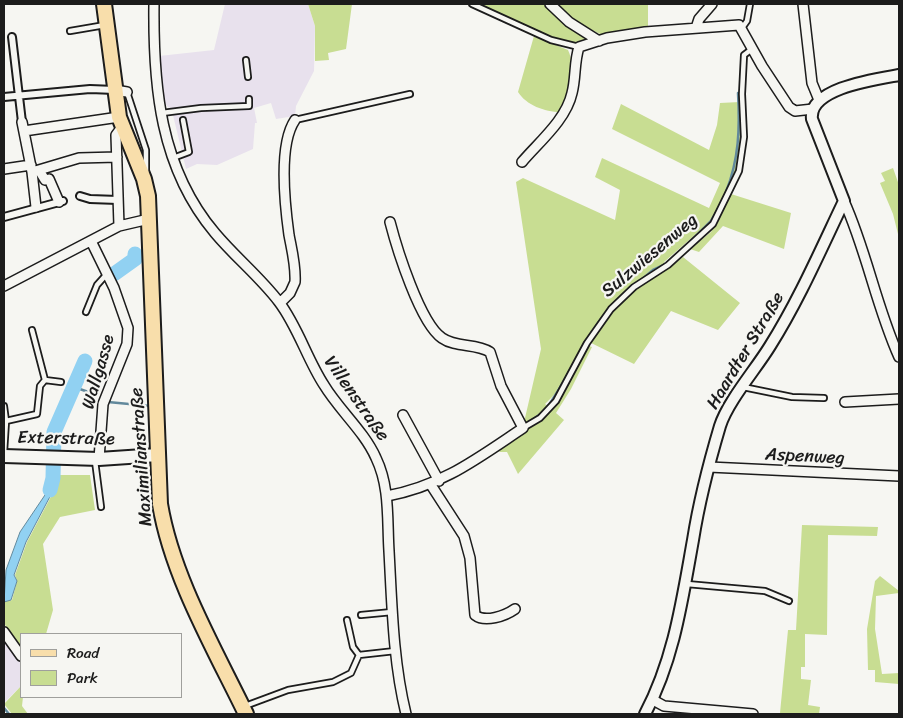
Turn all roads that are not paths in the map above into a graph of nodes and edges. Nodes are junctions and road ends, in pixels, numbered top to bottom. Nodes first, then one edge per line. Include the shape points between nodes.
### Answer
1 (104, 4) edge
2 (154, 4) edge
3 (472, 4) edge
4 (550, 4) edge
5 (712, 4) edge
6 (750, 4) edge
7 (803, 4) edge
8 (107, 25) junction
9 (696, 28) junction
10 (742, 28) junction
11 (70, 31) dead end
12 (12, 36) dead end
13 (599, 41) junction
14 (579, 47) junction
15 (752, 49) junction
16 (246, 60) dead end
17 (899, 75) edge
18 (248, 77) dead end
19 (121, 91) junction
20 (18, 94) junction
21 (410, 94) dead end
22 (4, 97) edge
23 (248, 99) dead end
24 (819, 100) junction
25 (813, 109) junction
26 (160, 114) junction
27 (183, 120) dead end
28 (296, 120) joint
29 (120, 122) junction
30 (23, 126) junction
31 (117, 157) junction
32 (172, 159) junction
33 (522, 162) dead end
34 (4, 169) edge
35 (34, 169) junction
36 (144, 179) junction
37 (80, 196) dead end
38 (118, 200) junction
39 (844, 201) junction
40 (61, 202) joint
41 (36, 207) junction
42 (4, 217) edge
43 (149, 219) junction
44 (390, 222) dead end
45 (119, 226) junction
46 (91, 241) junction
47 (106, 275) junction
48 (4, 286) edge
49 (280, 303) junction
50 (86, 312) dead end
51 (32, 330) dead end
52 (899, 357) edge
53 (46, 380) junction
54 (61, 382) dead end
55 (743, 387) junction
56 (824, 398) dead end
57 (899, 399) edge
58 (845, 402) dead end
59 (4, 406) edge
60 (403, 414) dead end
61 (6, 420) junction
62 (523, 428) junction
63 (4, 454) edge
64 (158, 455) junction
65 (97, 459) junction
66 (709, 467) junction
67 (899, 476) edge
68 (435, 483) junction
69 (387, 496) junction
70 (101, 507) dead end
71 (687, 584) junction
72 (789, 601) dead end
73 (515, 609) dead end
74 (392, 612) junction
75 (361, 615) dead end
76 (347, 620) dead end
77 (4, 632) edge
78 (396, 651) junction
79 (20, 655) edge
80 (359, 655) junction
81 (653, 700) junction
82 (244, 711) edge
83 (406, 714) edge
84 (646, 714) edge
85 (753, 714) edge

1 - 8 main road, Maximilianstraße
2 - 26 street, Villenstraße via 154,66
3 - 14 lane via 551,40
4 - 13 street via 569,22
5 - 9 street
6 - 10 lane via 747,21
7 - 24 street via 812,82
8 - 11 lane
8 - 19 main road, Maximilianstraße
9 - 10 street via 737,24
9 - 13 street via 645,32
10 - 15 street
12 - 20 street
13 - 14 street
14 - 33 street via 569,104
15 - 25 street via 789,107 795,111
15 - 62 lane, Sulzwiesenweg via 744,55 744,137 739,171 713,224 668,265 634,287 611,309 586,343 556,401 540,418
16 - 18 lane
17 - 24 street via 860,83
19 - 20 street via 90,89
19 - 29 main road, Maximilianstraße
19 - 36 lane via 146,150
20 - 22 street
20 - 30 street
21 - 28 lane
23 - 26 lane via 249,106
24 - 25 street
25 - 39 street via 812,119
26 - 32 street, Villenstraße
27 - 32 lane via 189,152
28 - 49 street via 289,135 285,196 295,282
29 - 30 street
29 - 31 street via 116,135
29 - 36 main road, Maximilianstraße
30 - 35 street
31 - 35 street via 79,158
31 - 38 street
32 - 49 street, Villenstraße via 202,216
34 - 35 street
35 - 40 street via 45,180 49,179
35 - 41 street
36 - 43 main road, Maximilianstraße
37 - 38 street
38 - 45 street
39 - 52 street via 860,238 879,307
39 - 55 street, Haardter Straße via 771,344
40 - 41 street
41 - 42 street
43 - 45 street
43 - 64 main road, Maximilianstraße
44 - 62 street via 402,262 427,320 443,339 490,352 501,386
45 - 46 street
46 - 47 street, Wallgasse
46 - 48 street
47 - 50 lane via 97,285
47 - 65 street, Wallgasse via 128,328 127,344 103,404
49 - 69 street, Villenstraße via 324,385 376,456
51 - 53 lane
53 - 54 lane
53 - 61 lane via 40,386 37,414
55 - 56 lane via 792,397
55 - 66 street, Haardter Straße via 723,418
57 - 58 street
59 - 61 lane
60 - 68 street
61 - 63 lane
62 - 68 street, Sulzwiesenweg
63 - 65 main road, Exterstraße
64 - 65 main road, Exterstraße
64 - 82 main road, Maximilianstraße via 160,504 169,549
65 - 70 lane
66 - 67 street, Aspenweg
66 - 71 street, Haardter Straße
68 - 69 street, Sulzwiesenweg
68 - 73 street via 464,536 470,558 474,615 483,619
69 - 74 street, Villenstraße
71 - 72 lane via 764,591
71 - 81 street, Haardter Straße via 669,660
74 - 75 lane
74 - 78 street, Villenstraße
76 - 80 lane via 353,648
77 - 79 street
78 - 80 lane
78 - 83 street, Villenstraße
80 - 82 lane, Maximilianstraße via 351,673 333,682 288,690
81 - 84 street, Haardter Straße
81 - 85 street via 664,706

